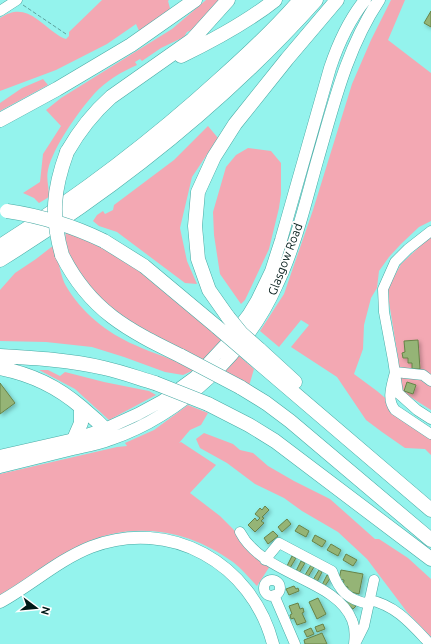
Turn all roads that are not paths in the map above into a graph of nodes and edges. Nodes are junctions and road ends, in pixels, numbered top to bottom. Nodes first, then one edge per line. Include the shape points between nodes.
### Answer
1 (195, 0) edge
2 (228, 0) edge
3 (275, 0) edge
4 (300, 0) edge
5 (316, 0) edge
6 (336, 0) edge
7 (365, 0) edge
8 (379, 0) edge
9 (16, 1) edge
10 (0, 11) edge
11 (132, 84) junction
12 (0, 120) edge
13 (3, 210) edge
14 (431, 231) edge
15 (0, 246) edge
16 (0, 260) edge
17 (255, 353) junction
18 (0, 357) edge
19 (0, 368) edge
20 (395, 372) junction
21 (431, 381) edge
22 (81, 407) junction
23 (164, 413) junction
24 (431, 419) edge
25 (105, 429) junction
26 (431, 434) edge
27 (74, 439) junction
28 (0, 456) edge
29 (0, 467) edge
30 (431, 509) edge
31 (240, 532) dead end
32 (431, 540) edge
33 (431, 559) edge
34 (265, 560) junction
35 (374, 580) dead end
36 (274, 595) dead end
37 (0, 602) edge
38 (369, 602) junction
39 (273, 644) edge
40 (294, 644) edge
41 (355, 644) edge
42 (430, 644) edge

1 - 12 highway via 131,45
2 - 11 highway via 192,40
3 - 11 highway via 227,33
4 - 15 highway via 245,56 182,113 72,198
5 - 16 highway via 260,58 190,122 98,194
6 - 17 highway, bridge via 235,124 214,157 198,192 194,226 198,259 209,290
7 - 25 main road, Glasgow Road via 335,53 278,251 257,300 236,332 195,377 162,401
8 - 23 main road, Glasgow Road via 367,18 347,60 293,245 277,286 241,345 205,383
9 - 10 street
11 - 32 highway, bridge via 111,97 90,118 67,152 58,177 55,227 62,255 76,280 102,309 124,326 266,403
13 - 17 highway, bridge via 45,218 104,241 144,266 217,327
14 - 20 street via 395,262 383,289 384,312
17 - 30 highway
18 - 33 highway, bridge via 28,357 104,368 155,383 208,404 275,441
19 - 22 highway via 40,380
20 - 21 street via 423,375
20 - 24 street via 398,393
20 - 26 street via 390,396 391,405
22 - 25 highway
22 - 27 highway via 81,423
23 - 25 main road via 113,434
23 - 29 main road, Glasgow Road via 110,440
25 - 27 main road, Glasgow Road
27 - 28 main road, Glasgow Road
31 - 34 street via 248,544
34 - 38 street via 279,543 332,571 343,593 357,602
34 - 41 street via 329,593 339,601 353,621
35 - 38 street
36 - 40 street
37 - 39 main road via 60,563 89,548 122,539 156,539 184,545 202,553 235,576 259,608
38 - 41 street via 364,626
38 - 42 street via 381,602 399,612

